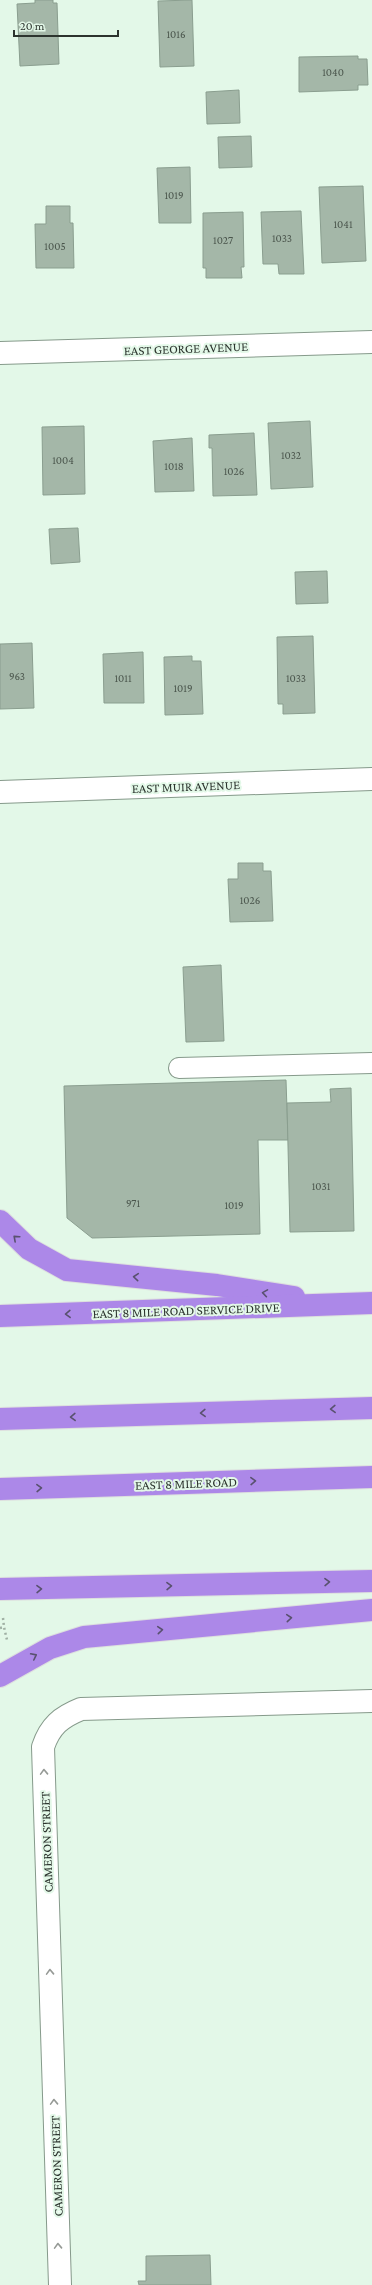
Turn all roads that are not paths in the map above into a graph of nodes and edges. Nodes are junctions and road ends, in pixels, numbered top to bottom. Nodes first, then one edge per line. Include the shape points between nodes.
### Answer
1 (372, 342) edge
2 (0, 353) edge
3 (372, 779) edge
4 (0, 792) edge
5 (372, 1063) edge
6 (179, 1068) dead end
7 (0, 1221) edge
8 (372, 1303) edge
9 (345, 1306) junction
10 (0, 1316) edge
11 (372, 1408) edge
12 (0, 1419) edge
13 (372, 1477) edge
14 (0, 1489) edge
15 (372, 1580) edge
16 (0, 1589) edge
17 (372, 1610) edge
18 (0, 1676) edge
19 (372, 1700) edge
20 (60, 2285) edge

1 - 2 street, EAST GEORGE AVENUE
3 - 4 street, EAST MUIR AVENUE
5 - 6 lane
9 -> 7 highway via 217,1285 67,1270 28,1249
8 - 9 highway, EAST 8 MILE ROAD SERVICE DRIVE
9 -> 10 highway, EAST 8 MILE ROAD SERVICE DRIVE
11 -> 12 highway
14 -> 13 highway, EAST 8 MILE ROAD
16 -> 15 highway
18 -> 17 highway via 50,1648 84,1637
20 -> 19 street, CAMERON STREET via 44,1747 47,1735 56,1723 81,1709

